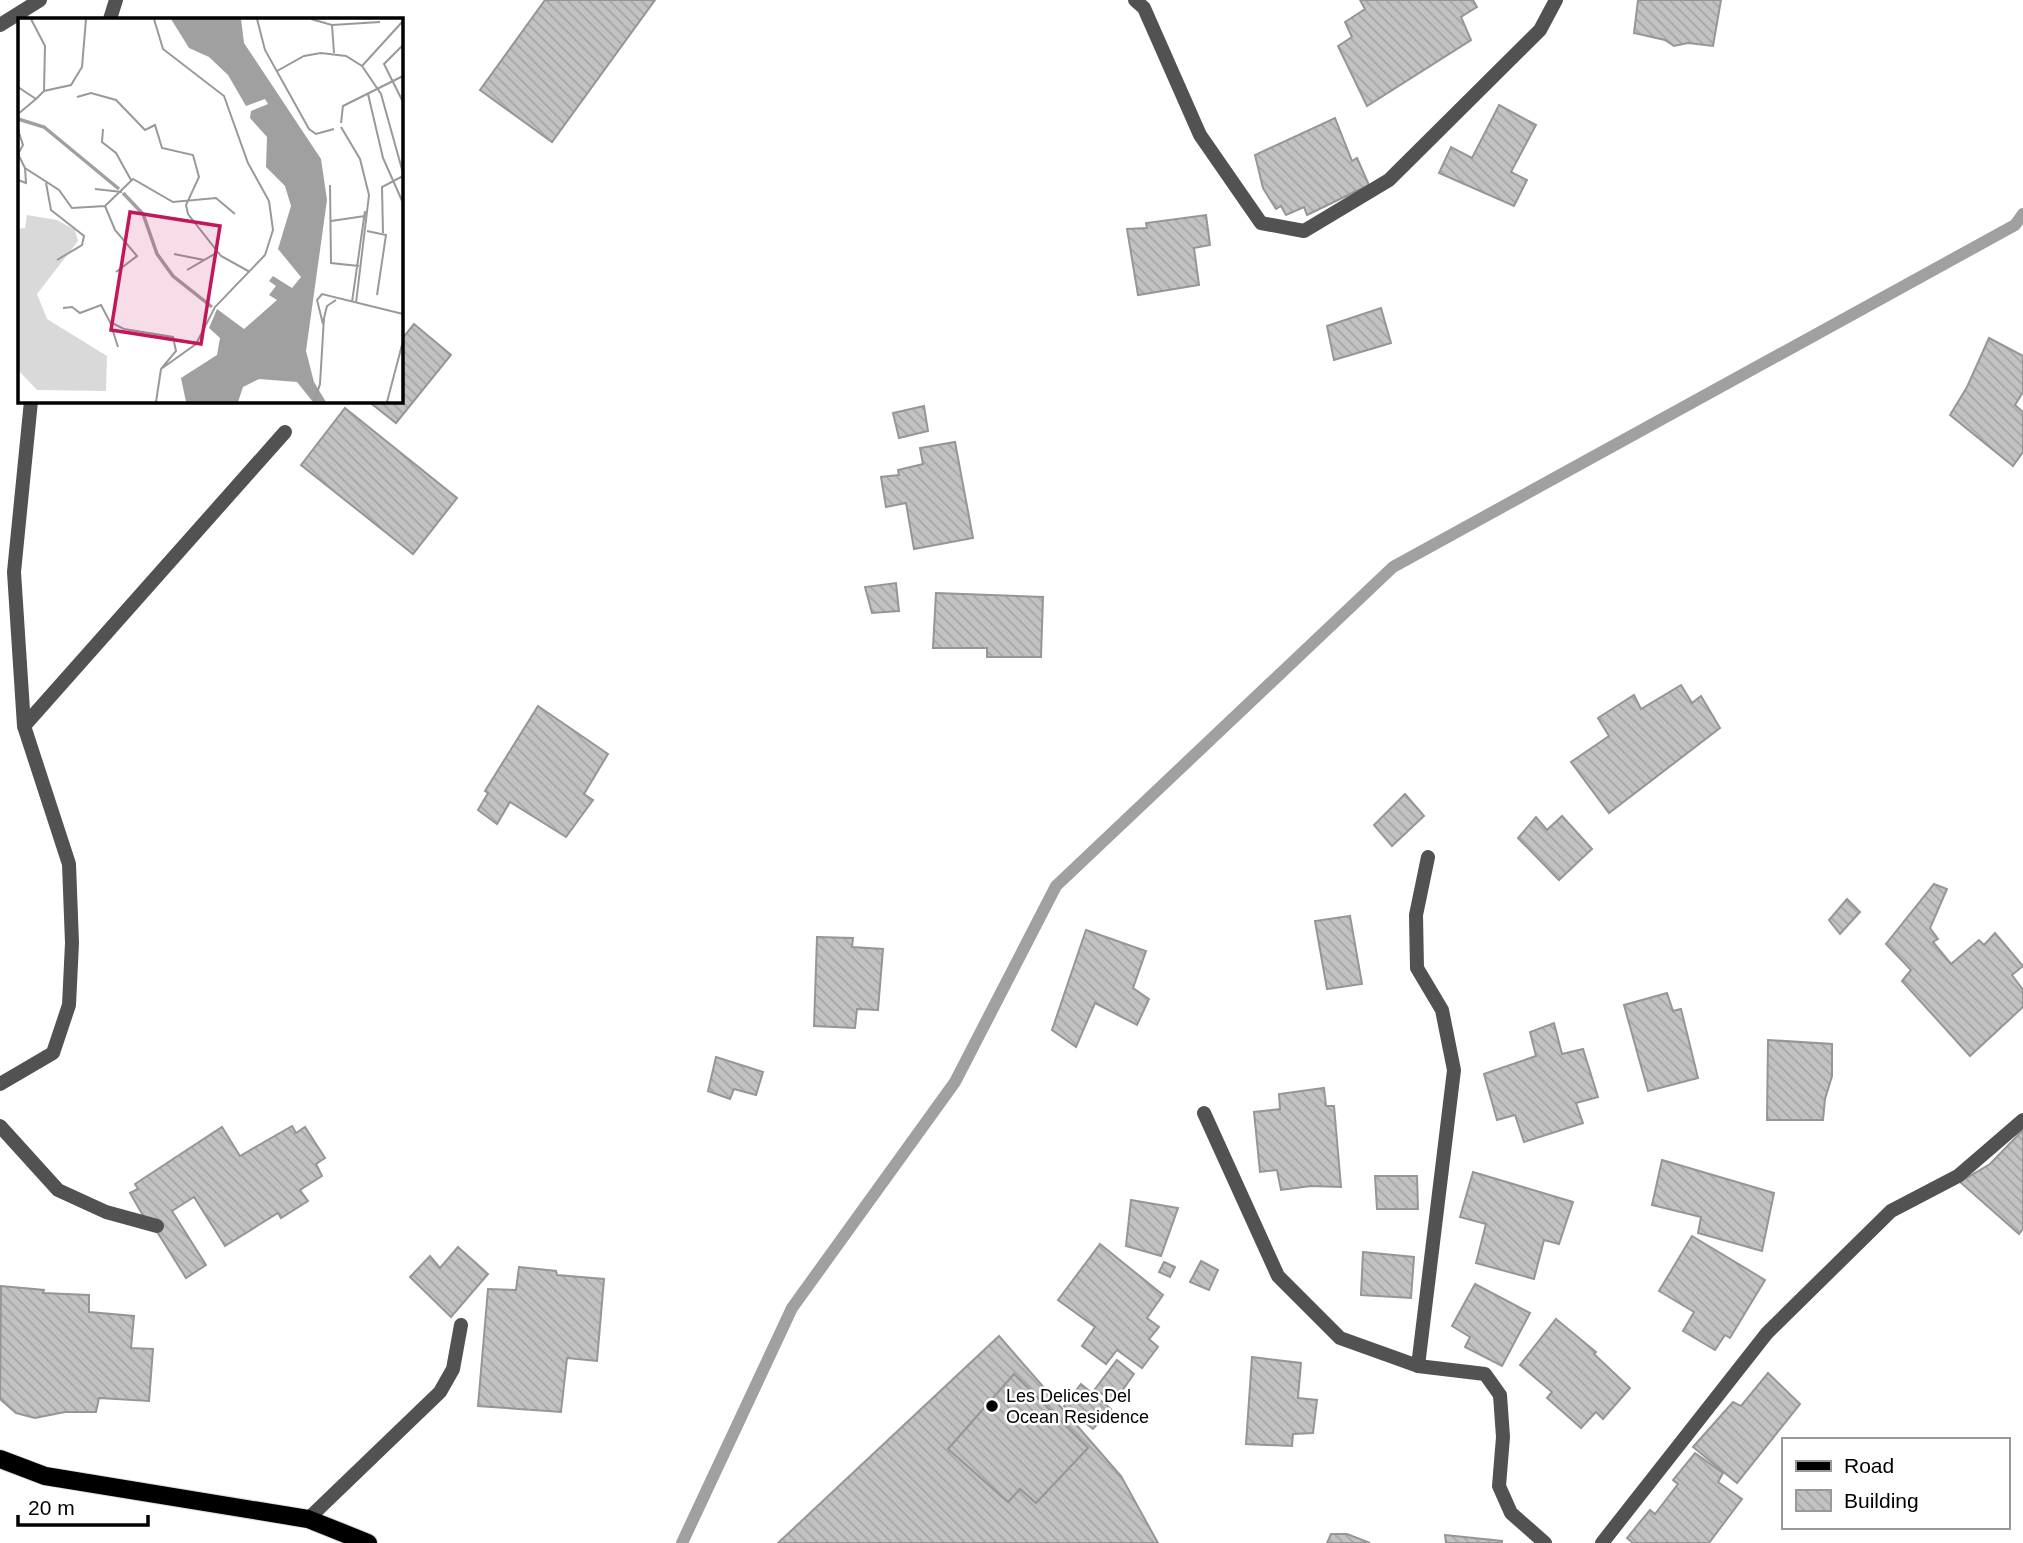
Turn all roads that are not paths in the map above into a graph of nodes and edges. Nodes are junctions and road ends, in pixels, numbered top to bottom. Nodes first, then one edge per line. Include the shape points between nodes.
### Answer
1 (40, 0) edge
2 (116, 0) edge
3 (1135, 0) edge
4 (1556, 0) edge
5 (110, 18) edge
6 (0, 25) edge
7 (31, 402) edge
8 (285, 432) dead end
9 (24, 726) junction
10 (1428, 857) dead end
11 (0, 1084) edge
12 (1204, 1113) dead end
13 (2023, 1119) edge
14 (0, 1126) edge
15 (157, 1226) dead end
16 (461, 1325) dead end
17 (1418, 1366) junction
18 (0, 1459) edge
19 (308, 1519) junction
20 (368, 1543) edge
21 (1545, 1543) edge
22 (1602, 1543) edge

1 - 6 street
2 - 5 street
3 - 4 street via 1144,8 1200,135 1261,223 1304,231 1389,180 1540,30
7 - 9 street via 14,572
8 - 9 street
9 - 11 street via 69,864 69,1005 53,1053
10 - 17 street via 1416,915 1417,968 1442,1010 1454,1070
12 - 17 street via 1278,1276 1340,1338
13 - 22 street via 1958,1176 1891,1211 1767,1333
14 - 15 street via 58,1191 106,1212
16 - 19 street via 453,1369 440,1392
17 - 21 street via 1485,1374 1500,1395 1499,1486 1511,1513
18 - 19 main road via 45,1476
19 - 20 main road

